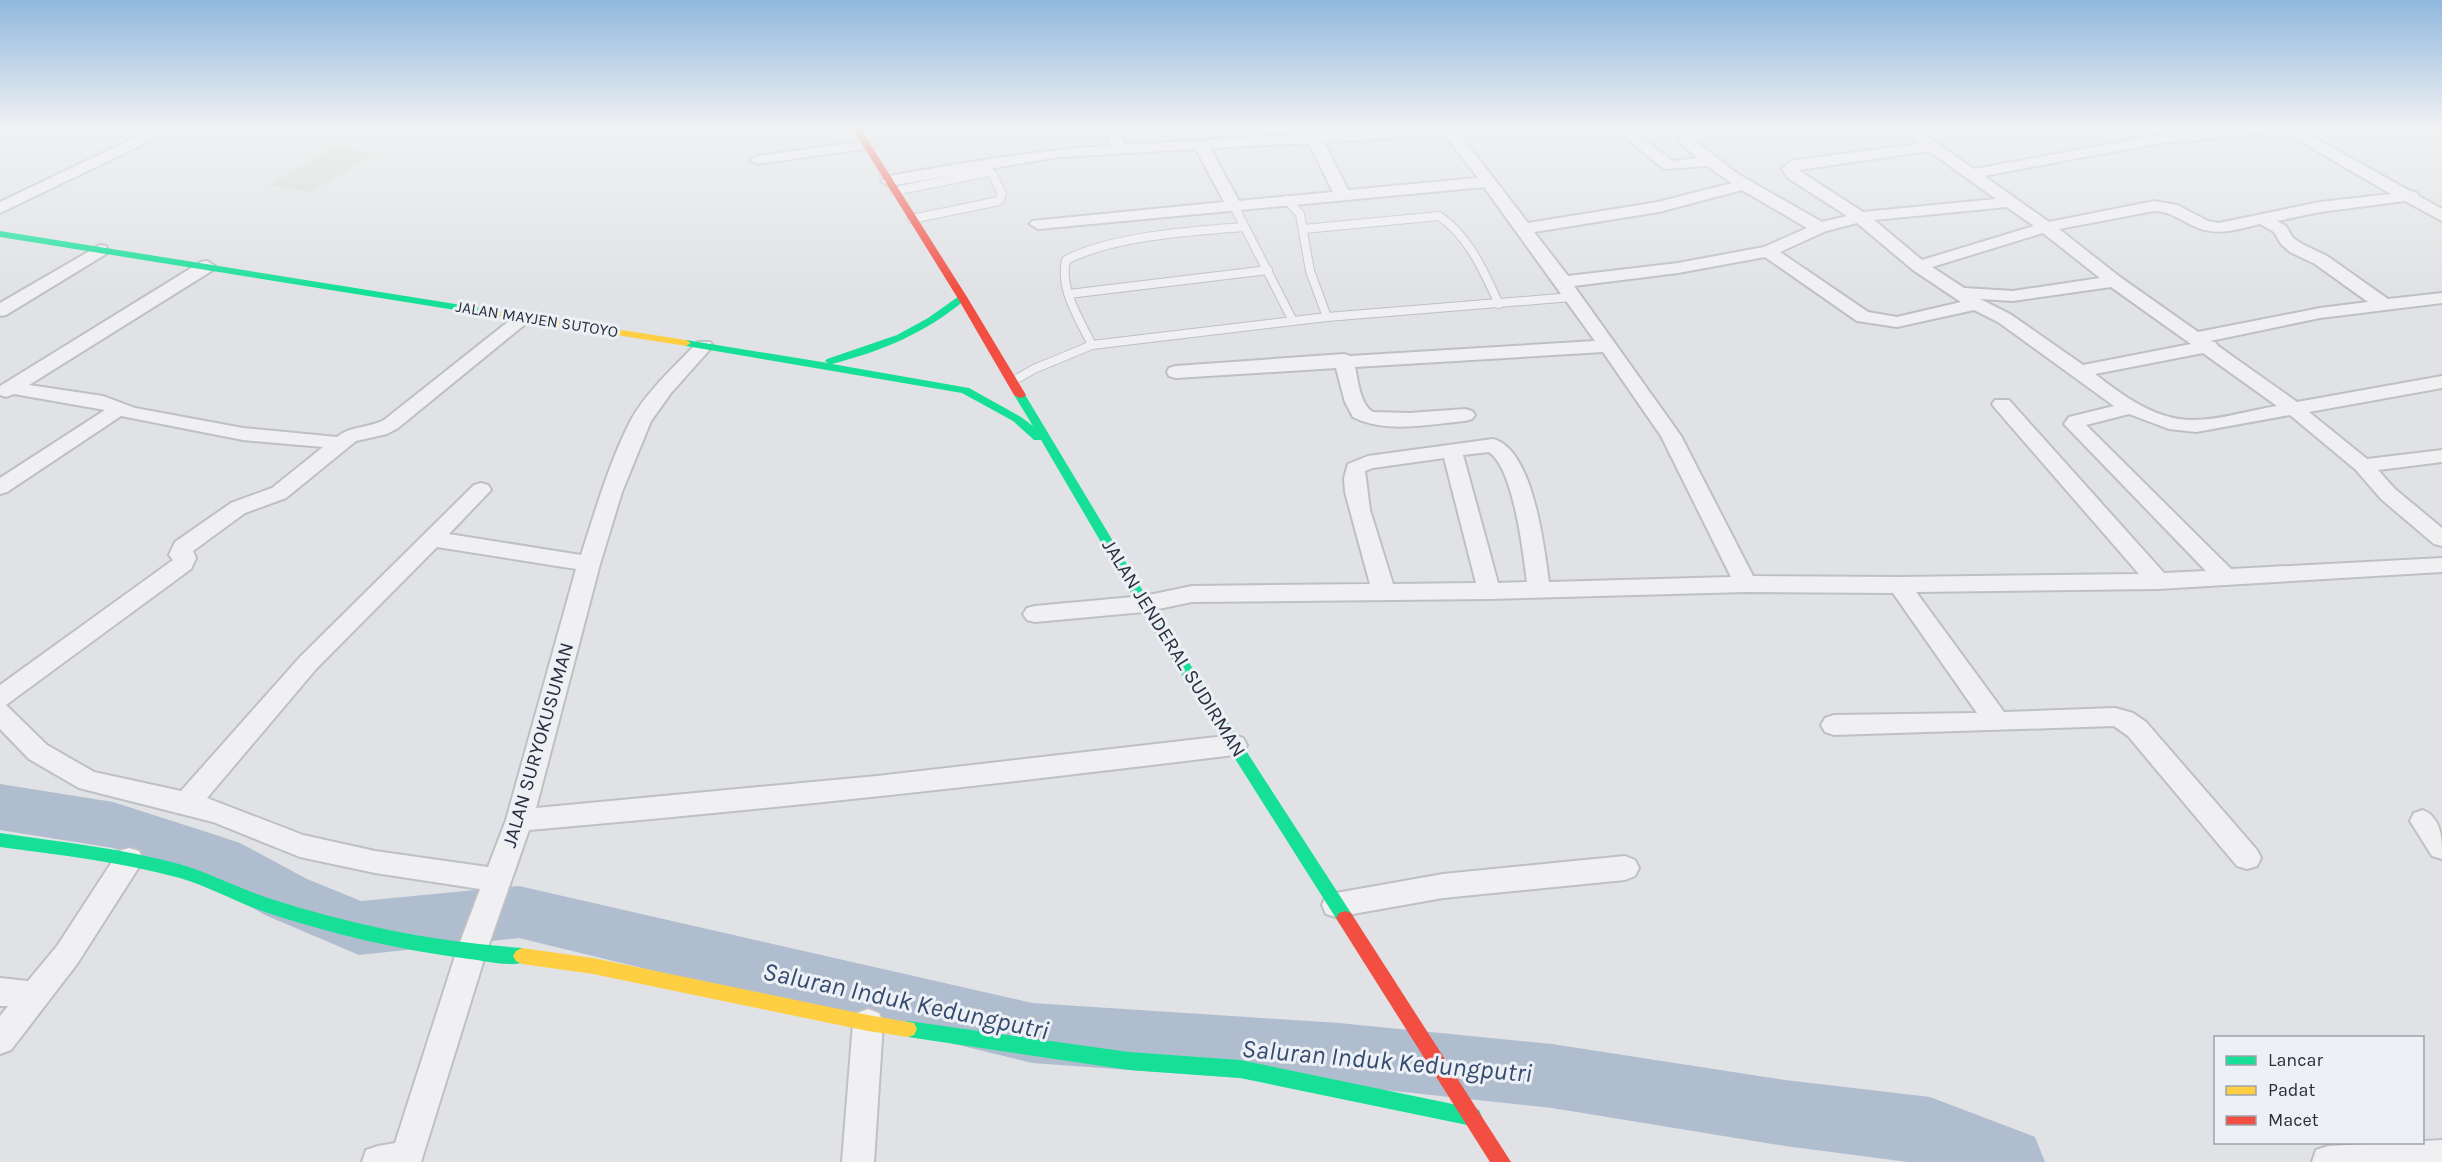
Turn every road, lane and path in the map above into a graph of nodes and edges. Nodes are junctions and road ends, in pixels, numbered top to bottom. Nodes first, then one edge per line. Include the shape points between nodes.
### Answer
1 (53, 182) edge
2 (890, 182) edge
3 (909, 182) edge
4 (918, 182) edge
5 (996, 182) edge
6 (1221, 182) edge
7 (1336, 182) edge
8 (1486, 182) edge
9 (1489, 182) edge
10 (1739, 182) edge
11 (1805, 182) edge
12 (1981, 182) edge
13 (2386, 182) edge
14 (1743, 185) junction
15 (892, 186) junction
16 (1342, 195) junction
17 (2411, 196) junction
18 (1287, 200) junction
19 (2008, 202) junction
20 (1233, 204) junction
21 (0, 208) edge
22 (2442, 216) edge
23 (1860, 217) junction
24 (2261, 218) junction
25 (912, 219) junction
26 (1038, 224) dead end
27 (1244, 227) junction
28 (2046, 227) junction
29 (1820, 228) junction
30 (1304, 229) junction
31 (1523, 229) junction
32 (0, 234) edge
33 (100, 250) junction
34 (1768, 250) junction
35 (1919, 266) junction
36 (207, 267) junction
37 (1268, 270) junction
38 (2114, 281) junction
39 (1567, 290) junction
40 (1959, 293) junction
41 (1069, 294) junction
42 (962, 297) junction
43 (2442, 298) edge
44 (1499, 304) junction
45 (1976, 304) junction
46 (2383, 304) junction
47 (0, 311) edge
48 (525, 317) junction
49 (1327, 317) junction
50 (1293, 321) junction
51 (2203, 342) junction
52 (1092, 345) junction
53 (704, 346) junction
54 (1608, 346) junction
55 (1344, 360) junction
56 (818, 364) junction
57 (2080, 371) junction
58 (1176, 372) dead end
59 (1012, 381) junction
60 (2442, 382) edge
61 (5, 391) edge
62 (2002, 404) dead end
63 (2130, 408) junction
64 (2294, 409) junction
65 (117, 410) junction
66 (1465, 415) dead end
67 (341, 443) junction
68 (1452, 450) junction
69 (1055, 452) junction
70 (2442, 456) edge
71 (2363, 465) junction
72 (0, 487) edge
73 (481, 490) dead end
74 (434, 539) junction
75 (2442, 539) edge
76 (589, 564) junction
77 (2442, 565) edge
78 (2226, 577) junction
79 (2158, 581) junction
80 (1746, 584) junction
81 (1899, 585) junction
82 (1539, 589) junction
83 (1489, 591) junction
84 (1384, 592) junction
85 (1144, 604) junction
86 (1035, 614) dead end
87 (0, 698) edge
88 (0, 713) edge
89 (1997, 722) junction
90 (1833, 725) dead end
91 (1234, 745) junction
92 (188, 803) junction
93 (519, 820) junction
94 (2423, 821) dead end
95 (0, 840) edge
96 (2442, 848) edge
97 (2247, 858) dead end
98 (129, 859) junction
99 (1625, 868) dead end
100 (494, 891) junction
101 (1336, 905) junction
102 (475, 945) junction
103 (0, 992) edge
104 (34, 995) junction
105 (868, 1023) junction
106 (0, 1040) edge
107 (1472, 1116) junction
108 (2442, 1156) edge
109 (396, 1161) edge
110 (858, 1162) edge
111 (1501, 1162) edge
112 (2328, 1162) edge

1 - 21 street
2 - 15 main road, JALAN JENDERAL SUDIRMAN
3 - 15 street
4 - 15 lane
5 - 25 lane via 1002,194 999,201
6 - 20 street
7 - 16 street
8 - 16 street
9 - 31 street
10 - 14 street
11 - 23 street
12 - 19 street
13 - 17 street
14 - 29 street
14 - 31 street via 1659,207
15 - 25 main road, JALAN JENDERAL SUDIRMAN
16 - 18 street
17 - 22 street
17 - 24 street
18 - 20 street
18 - 30 lane via 1300,214
19 - 23 street
19 - 28 street
20 - 26 street
20 - 27 lane
23 - 29 street
23 - 35 street
24 - 28 street via 2215,228 2169,206 2161,206
24 - 46 street via 2280,229 2296,248 2321,260
25 - 42 main road, JALAN JENDERAL SUDIRMAN
27 - 37 lane
27 - 41 lane via 1103,245 1078,253 1062,266
28 - 35 street
28 - 38 street
29 - 34 street
30 - 44 lane via 1439,216 1454,227
30 - 49 lane via 1310,271
31 - 39 street
32 - 33 main road, JALAN MAYJEN SUTOYO
33 - 36 main road, JALAN MAYJEN SUTOYO
33 - 47 street
34 - 39 street
34 - 45 street via 1863,317 1897,322
35 - 40 street
36 - 48 main road, JALAN MAYJEN SUTOYO
36 - 61 street
37 - 41 lane
37 - 50 lane
38 - 40 street via 2013,296
38 - 51 street
39 - 44 lane
39 - 54 street
40 - 45 street
41 - 52 lane
42 - 56 main road via 940,318 911,336
42 - 59 main road, JALAN JENDERAL SUDIRMAN
43 - 46 street
44 - 49 lane
45 - 57 street via 2004,318
46 - 51 street via 2320,313
48 - 53 main road, JALAN MAYJEN SUTOYO
48 - 67 street via 391,424 356,434
49 - 50 lane
50 - 52 lane
51 - 57 street
51 - 64 street
52 - 59 lane
53 - 56 main road, JALAN MAYJEN SUTOYO
53 - 76 street, JALAN SURYOKUSUMAN via 664,389 642,420 612,492
54 - 55 street
54 - 80 street via 1671,436
55 - 58 street
55 - 66 street via 1358,410 1366,417
56 - 69 main road, JALAN MAYJEN SUTOYO via 964,390 1017,419
57 - 63 street
59 - 69 main road, JALAN JENDERAL SUDIRMAN
60 - 64 street
61 - 65 street via 103,402
62 - 79 street
63 - 64 street via 2176,425 2196,426
63 - 78 street via 2074,424
64 - 71 street
65 - 67 street via 243,434
65 - 72 street
67 - 87 street via 279,493 238,508 183,547 183,564
68 - 82 street via 1493,445 1509,458 1532,541
68 - 83 street
68 - 84 street via 1368,462 1353,472
69 - 85 main road, JALAN JENDERAL SUDIRMAN
70 - 71 street
71 - 75 street via 2388,494
73 - 74 street
74 - 76 street
74 - 92 street via 308,663
76 - 93 street, JALAN SURYOKUSUMAN
77 - 78 street
78 - 79 street
79 - 81 street
80 - 81 street
80 - 82 street
81 - 89 street
82 - 83 street
83 - 84 street
84 - 85 street via 1192,594
85 - 86 street
85 - 91 main road, JALAN JENDERAL SUDIRMAN
88 - 92 street via 38,752 88,781
89 - 90 street
89 - 97 street via 2115,717 2130,723
91 - 93 street via 1000,775
91 - 101 main road, JALAN JENDERAL SUDIRMAN
92 - 100 street via 300,846
93 - 100 street, JALAN SURYOKUSUMAN
94 - 96 street
95 - 98 main road
98 - 102 main road via 206,879 262,903 341,926
98 - 104 street via 67,955
99 - 101 street via 1384,893
100 - 102 street, JALAN SURYOKUSUMAN
101 - 107 main road, JALAN JENDERAL SUDIRMAN
102 - 105 main road
102 - 109 street, JALAN SURYOKUSUMAN
103 - 104 street
104 - 106 street
105 - 107 main road via 1130,1061 1240,1069
105 - 110 street
107 - 111 main road, JALAN JENDERAL SUDIRMAN
108 - 112 street

